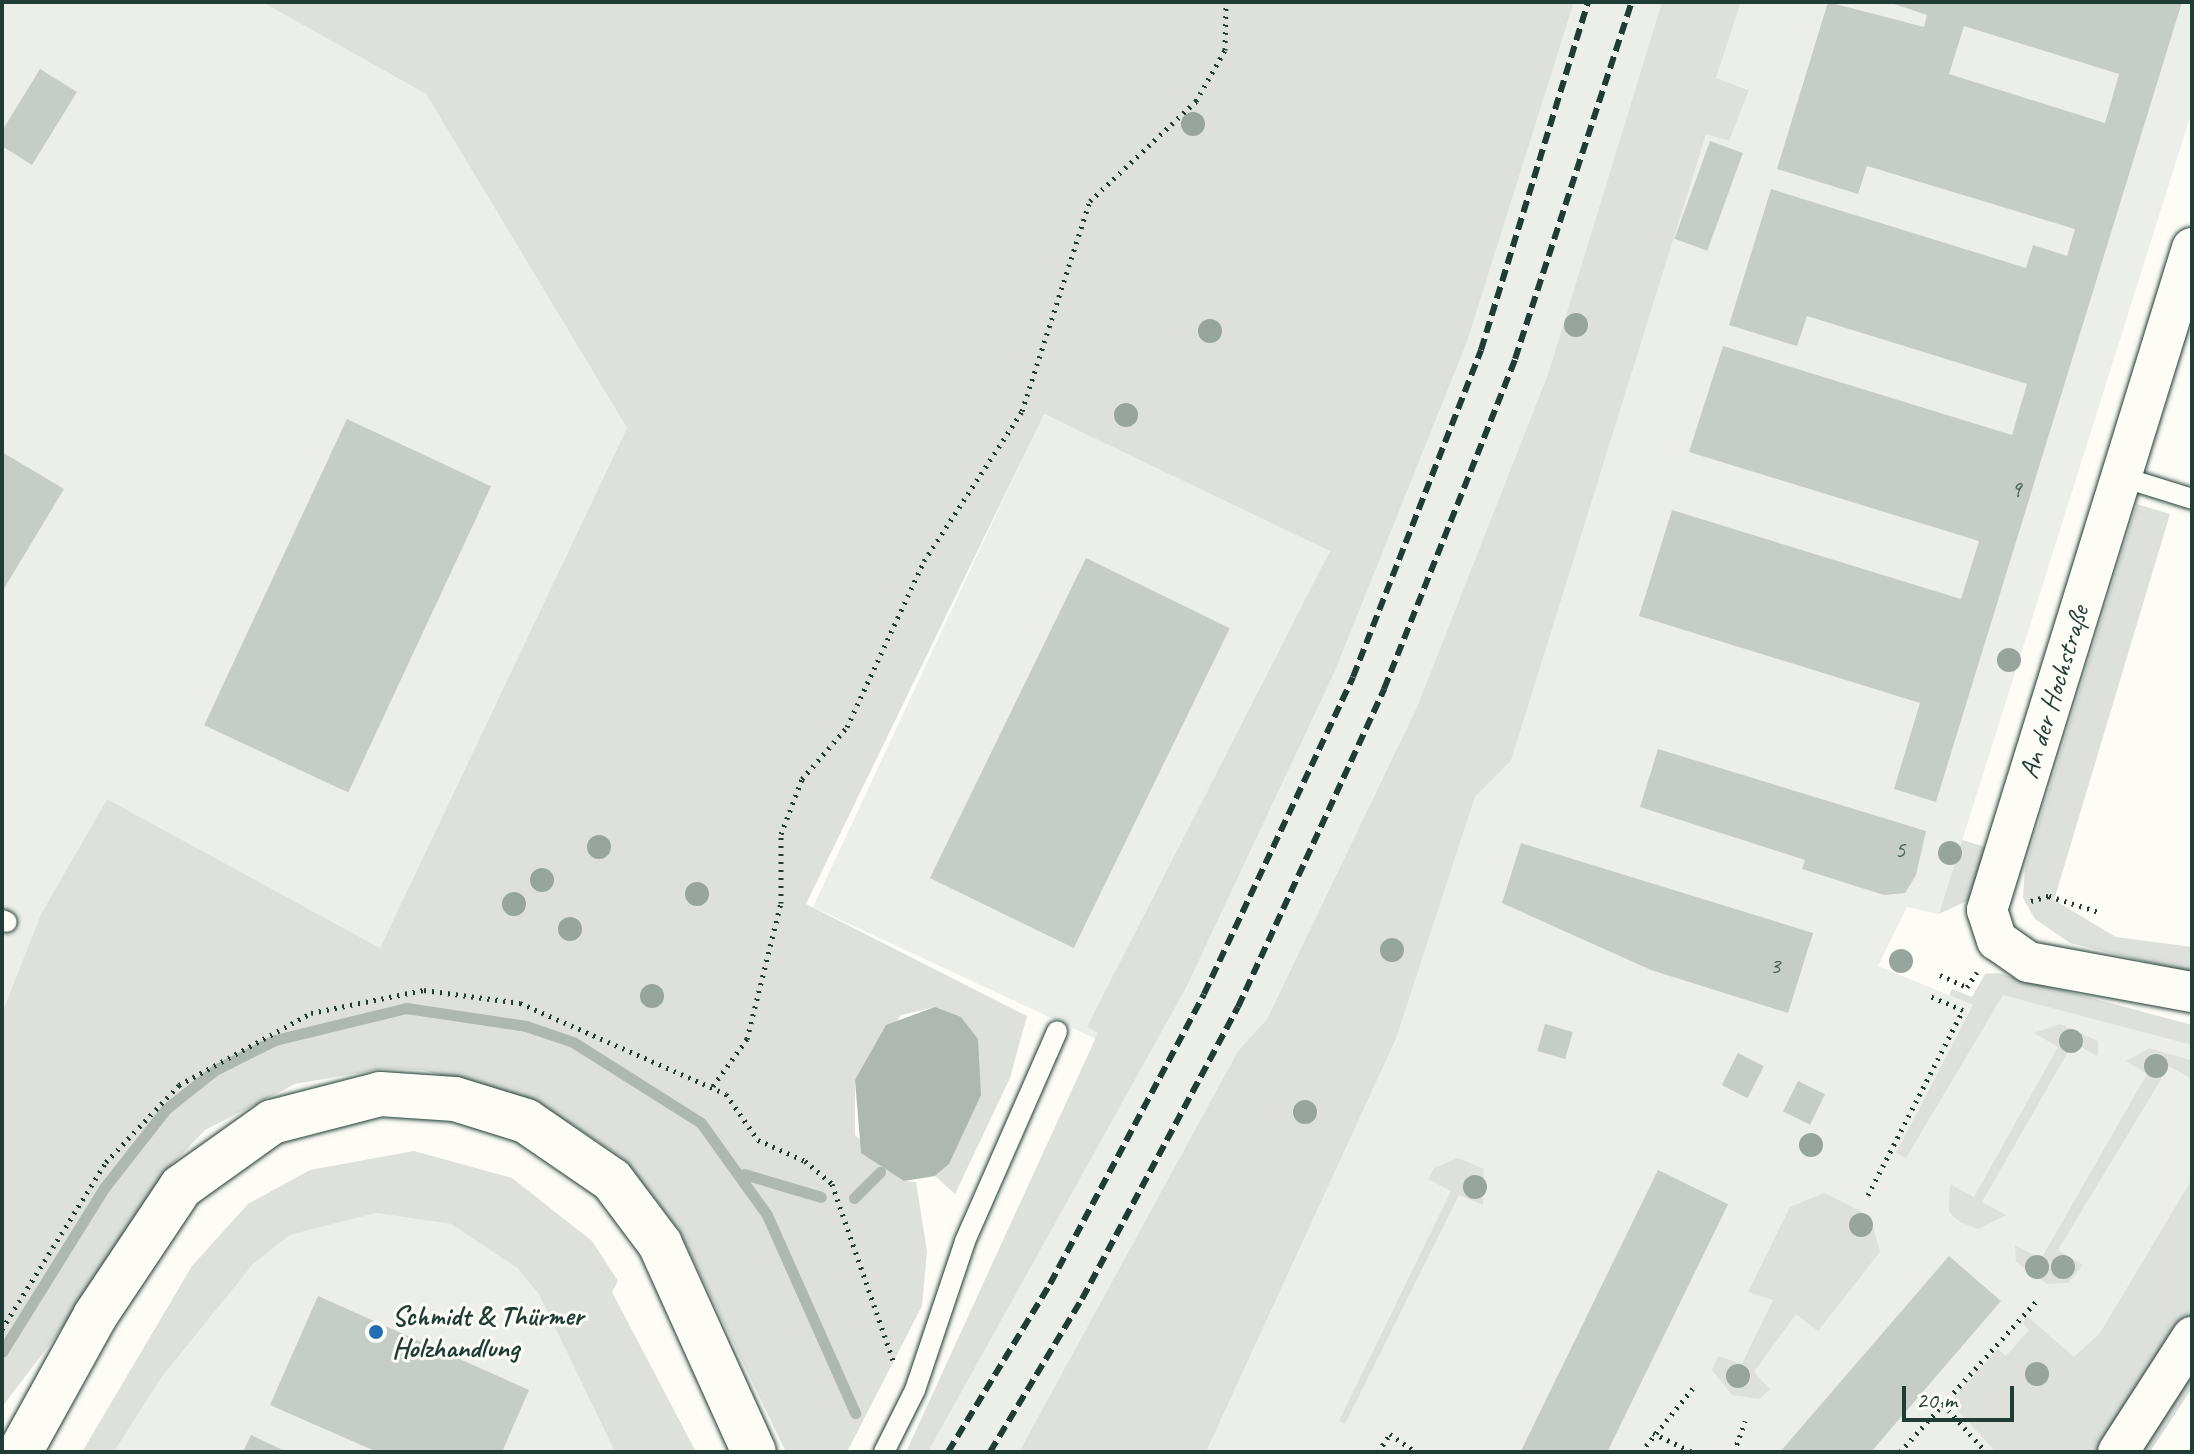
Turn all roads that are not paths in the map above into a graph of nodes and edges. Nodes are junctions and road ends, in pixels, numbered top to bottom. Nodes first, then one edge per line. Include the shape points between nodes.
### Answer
1 (2192, 248) edge
2 (2122, 477) junction
3 (2192, 499) edge
4 (2192, 992) edge
5 (1057, 1031) dead end
6 (2192, 1337) edge
7 (20, 1452) edge
8 (754, 1452) edge
9 (884, 1452) edge
10 (2118, 1452) edge

1 - 2 street, An der Hochstraße
2 - 3 lane
2 - 4 street, An der Hochstraße via 1991,891 1989,926 2009,952 2047,969
5 - 9 lane via 965,1241 915,1390
6 - 10 street
7 - 8 main road via 140,1242 191,1177 272,1122 343,1099 393,1094 455,1099 526,1121 612,1180 660,1244

